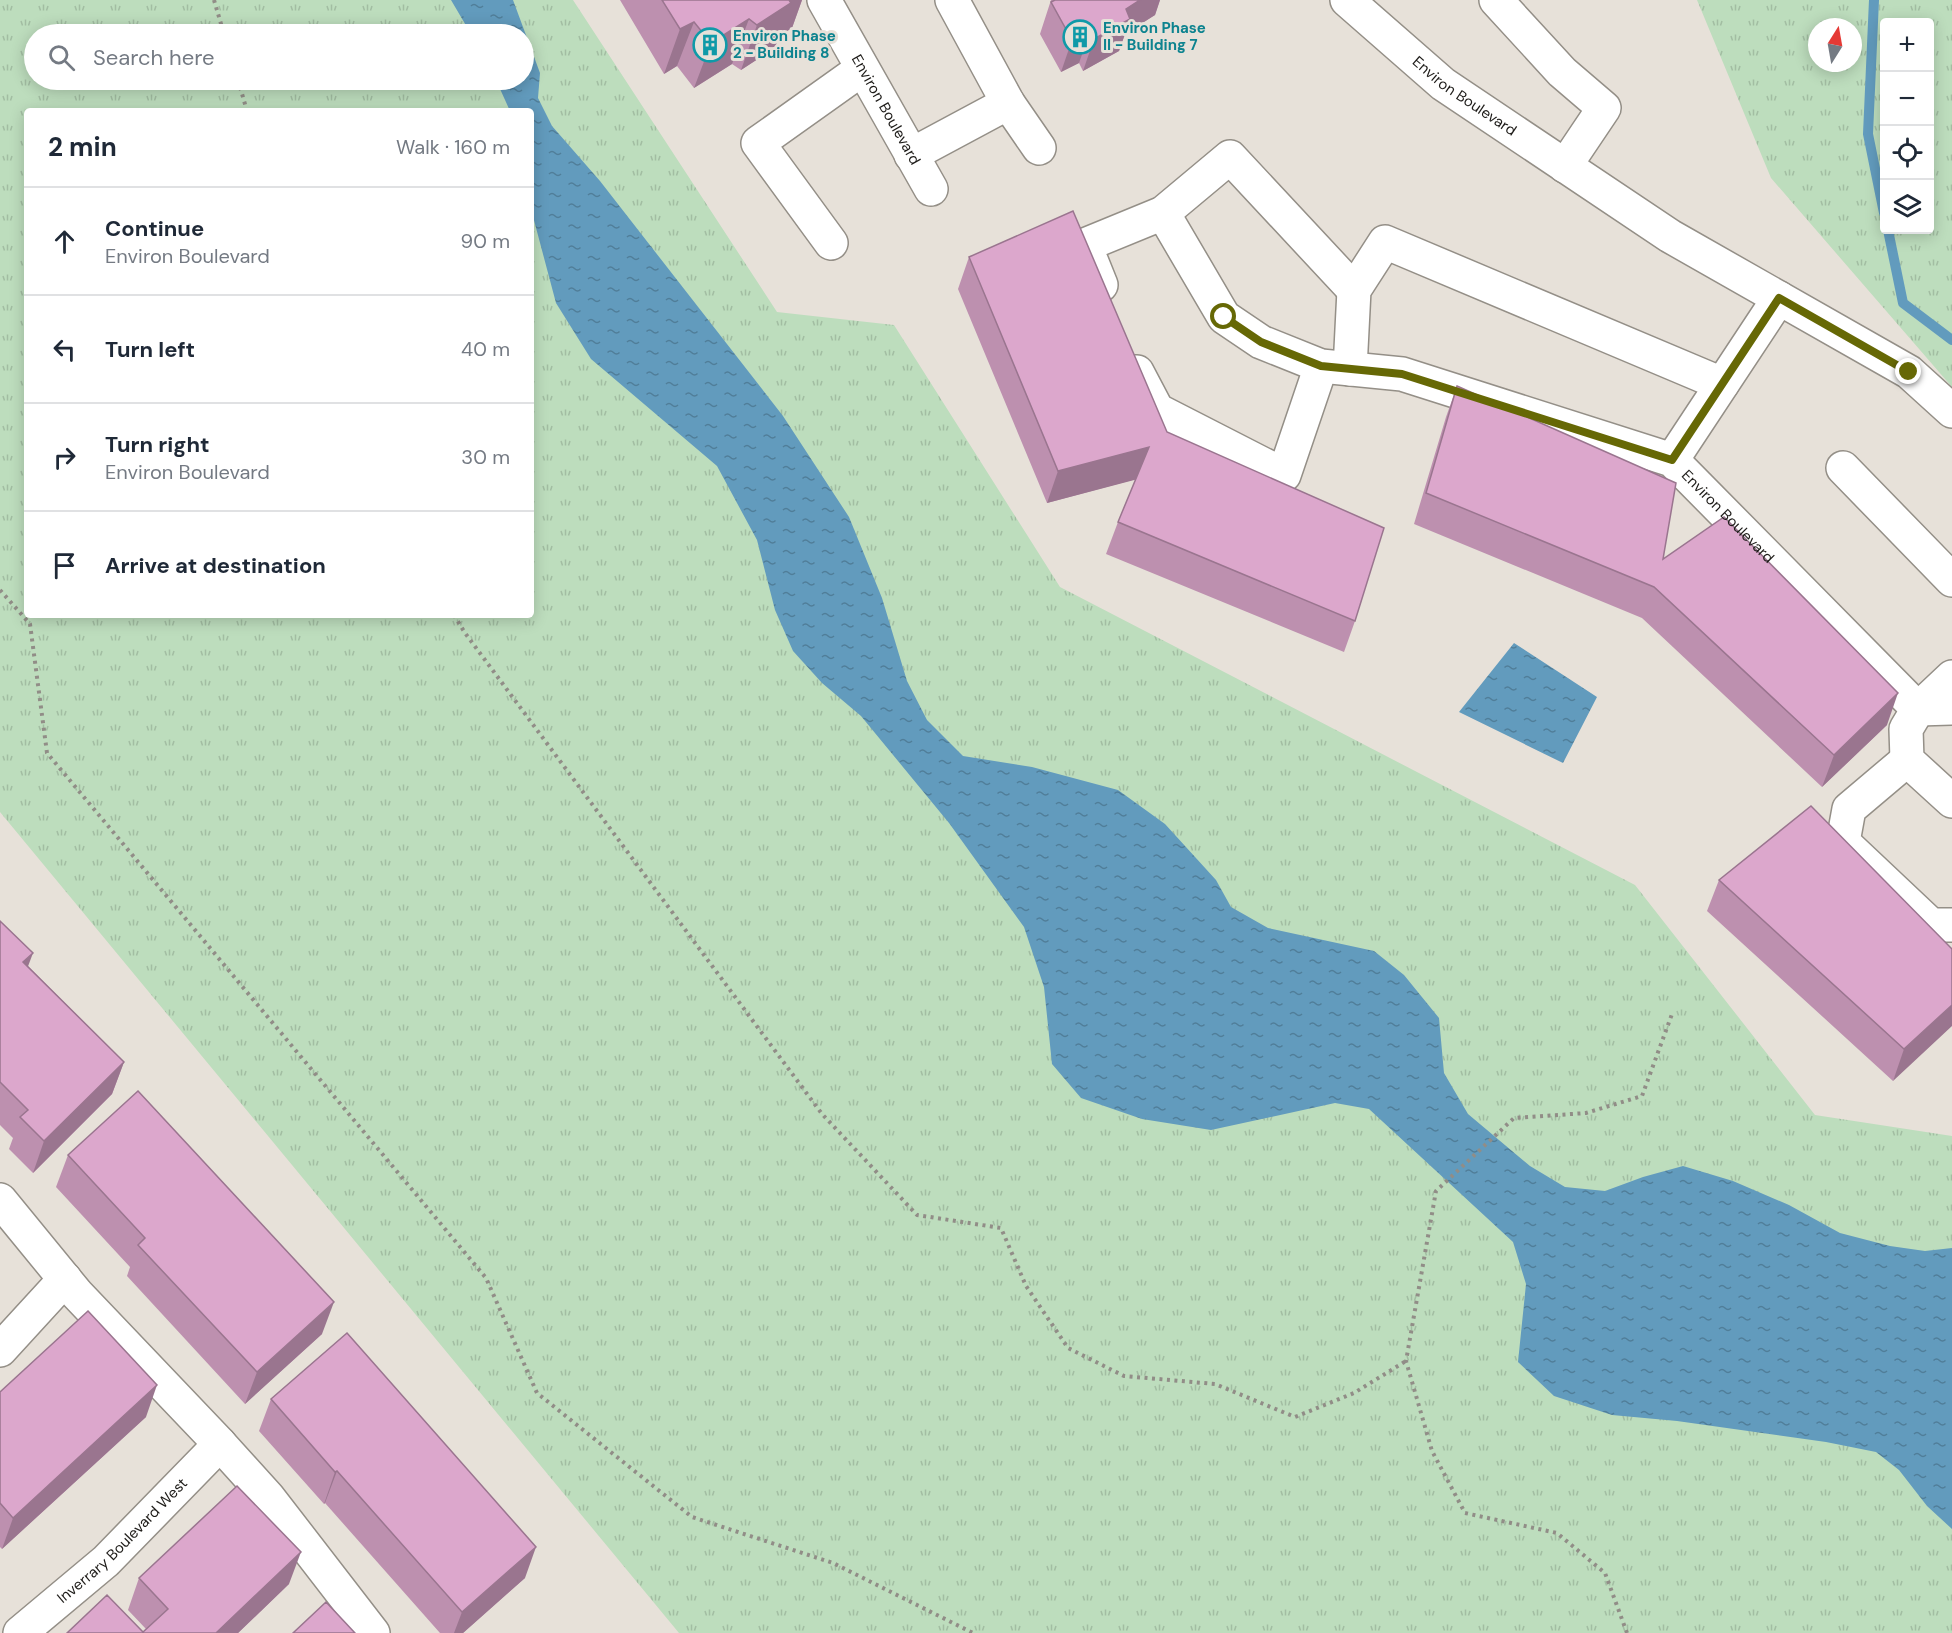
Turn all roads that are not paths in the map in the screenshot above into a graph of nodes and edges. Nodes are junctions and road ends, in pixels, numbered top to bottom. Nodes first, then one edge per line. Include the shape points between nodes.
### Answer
1 (824, 0) edge
2 (952, 0) edge
3 (1347, 0) edge
4 (1496, 0) edge
5 (862, 69) junction
6 (1008, 103) junction
7 (1038, 148) dead end
8 (911, 155) junction
9 (1565, 165) junction
10 (931, 189) dead end
11 (1163, 213) junction
12 (831, 243) dead end
13 (1354, 290) junction
14 (1779, 298) junction
15 (1111, 310) edge
16 (1124, 342) edge
17 (1335, 367) junction
18 (1722, 384) junction
19 (1952, 411) edge
20 (1672, 460) junction
21 (1843, 468) dead end
22 (1952, 580) edge
23 (1952, 677) edge
24 (1952, 708) edge
25 (1918, 709) junction
26 (1907, 760) junction
27 (1952, 801) edge
28 (1952, 925) edge
29 (0, 1200) edge
30 (65, 1279) junction
31 (0, 1350) edge
32 (220, 1444) junction
33 (20, 1633) edge
34 (373, 1633) edge

1 - 5 street, Environ Boulevard
2 - 6 street
3 - 9 street, Environ Boulevard via 1443,84
4 - 9 street via 1562,72 1604,108
5 - 8 street, Environ Boulevard
5 - 12 street via 758,143
6 - 7 street
6 - 8 street
8 - 10 street, Environ Boulevard
9 - 14 street, Environ Boulevard via 1670,237
11 - 13 street via 1230,157
11 - 15 street via 1085,245
11 - 17 street, Environ Boulevard via 1224,317 1261,342
13 - 17 street
13 - 18 street via 1385,242
14 - 18 street
14 - 19 street, Environ Boulevard via 1909,372
16 - 17 street via 1157,410 1284,475
17 - 20 street, Environ Boulevard via 1402,374
18 - 20 street
20 - 25 street, Environ Boulevard
21 - 22 street
23 - 25 street
24 - 25 street
25 - 26 street via 1906,729
26 - 27 street
26 - 28 street via 1850,809 1843,842 1930,926
29 - 30 street
30 - 31 street
30 - 32 street
32 - 33 street, Inverrary Boulevard West via 106,1561
32 - 34 street via 268,1497

